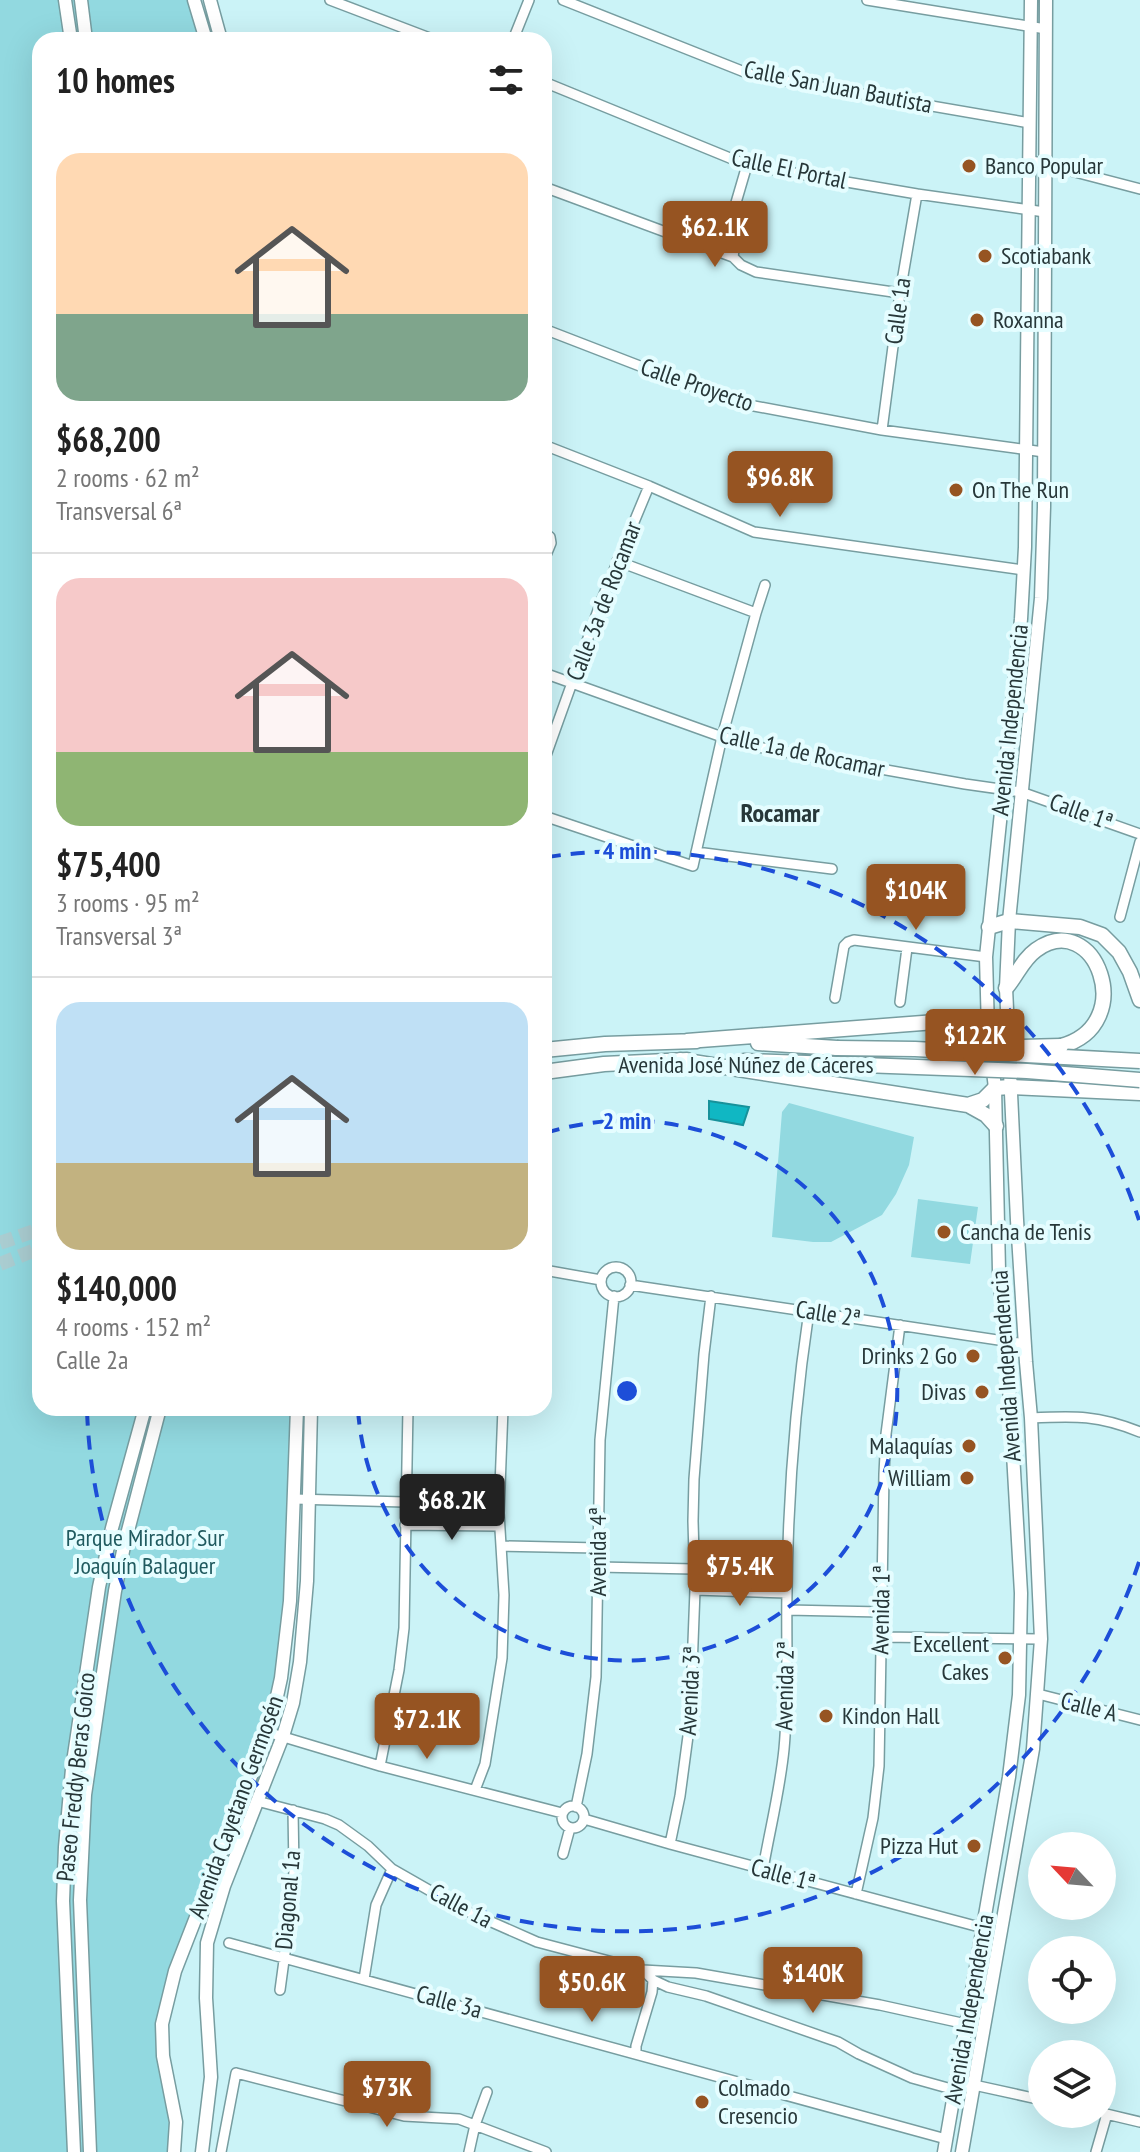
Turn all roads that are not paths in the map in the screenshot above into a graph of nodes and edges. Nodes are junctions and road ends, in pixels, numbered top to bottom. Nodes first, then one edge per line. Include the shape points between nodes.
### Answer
1 (65, 0) edge
2 (81, 0) edge
3 (194, 0) edge
4 (210, 0) edge
5 (330, 0) edge
6 (529, 0) edge
7 (563, 0) edge
8 (867, 0) edge
9 (1031, 0) edge
10 (1046, 0) edge
11 (1031, 27) junction
12 (1046, 29) junction
13 (70, 32) edge
14 (85, 32) edge
15 (204, 32) edge
16 (219, 32) edge
17 (414, 32) edge
18 (516, 32) edge
19 (552, 85) edge
20 (1030, 123) junction
21 (1029, 160) junction
22 (747, 165) junction
23 (1045, 165) junction
24 (1140, 189) edge
25 (552, 190) edge
26 (917, 194) junction
27 (735, 206) junction
28 (1029, 209) junction
29 (1045, 212) junction
30 (713, 251) junction
31 (733, 257) junction
32 (900, 293) junction
33 (552, 332) edge
34 (882, 430) junction
35 (552, 448) edge
36 (1025, 450) junction
37 (1044, 452) junction
38 (649, 486) junction
39 (617, 561) junction
40 (1023, 570) junction
41 (765, 585) dead end
42 (756, 613) junction
43 (1017, 657) junction
44 (1034, 659) junction
45 (552, 676) edge
46 (573, 685) junction
47 (722, 737) junction
48 (552, 740) edge
49 (1004, 788) junction
50 (1021, 792) junction
51 (552, 819) edge
52 (1140, 834) edge
53 (1140, 842) edge
54 (696, 852) junction
55 (832, 869) dead end
56 (1120, 917) dead end
57 (1009, 921) junction
58 (989, 927) junction
59 (907, 948) junction
60 (986, 957) junction
61 (1006, 988) junction
62 (835, 998) dead end
63 (1140, 1000) edge
64 (900, 1002) dead end
65 (988, 1018) junction
66 (687, 1041) junction
67 (552, 1049) edge
68 (915, 1049) junction
69 (680, 1060) junction
70 (1140, 1061) edge
71 (552, 1071) edge
72 (1140, 1080) edge
73 (1011, 1087) junction
74 (995, 1088) junction
75 (1140, 1093) edge
76 (968, 1105) junction
77 (996, 1126) junction
78 (1017, 1220) junction
79 (998, 1221) junction
80 (552, 1271) edge
81 (601, 1280) junction
82 (630, 1285) junction
83 (614, 1296) junction
84 (711, 1296) junction
85 (809, 1311) junction
86 (900, 1325) junction
87 (1005, 1341) junction
88 (1025, 1344) junction
89 (143, 1416) edge
90 (158, 1416) edge
91 (297, 1416) edge
92 (311, 1416) edge
93 (408, 1416) edge
94 (503, 1416) edge
95 (1031, 1418) junction
96 (1140, 1432) edge
97 (294, 1499) junction
98 (309, 1499) junction
99 (405, 1502) junction
100 (405, 1525) junction
101 (499, 1526) junction
102 (502, 1546) junction
103 (598, 1548) junction
104 (598, 1567) junction
105 (694, 1569) junction
106 (695, 1590) junction
107 (787, 1593) junction
108 (787, 1610) junction
109 (882, 1612) junction
110 (881, 1637) junction
111 (1020, 1638) junction
112 (1041, 1639) junction
113 (1038, 1694) junction
114 (1140, 1720) edge
115 (267, 1732) junction
116 (283, 1736) junction
117 (380, 1766) junction
118 (475, 1790) junction
119 (257, 1801) junction
120 (576, 1807) junction
121 (293, 1810) junction
122 (562, 1813) junction
123 (584, 1819) junction
124 (570, 1828) junction
125 (670, 1844) junction
126 (563, 1854) dead end
127 (392, 1869) junction
128 (763, 1869) junction
129 (856, 1894) junction
130 (983, 1928) junction
131 (229, 1943) dead end
132 (283, 1957) junction
133 (643, 1970) junction
134 (364, 1979) junction
135 (653, 1980) junction
136 (280, 1990) dead end
137 (966, 2024) junction
138 (636, 2053) junction
139 (974, 2085) junction
140 (955, 2090) junction
141 (487, 2092) dead end
142 (1028, 2097) edge
143 (1116, 2117) edge
144 (1140, 2122) edge
145 (475, 2125) junction
146 (1101, 2128) edge
147 (945, 2146) edge
148 (74, 2152) edge
149 (90, 2152) edge
150 (174, 2152) edge
151 (202, 2152) edge
152 (221, 2152) edge
153 (469, 2152) edge
154 (546, 2152) edge
155 (962, 2152) edge
156 (1096, 2152) edge

1 - 13 main road
2 - 14 main road
3 - 15 main road
4 - 16 main road
5 - 17 street
6 - 18 street
7 - 20 street, Calle San Juan Bautista via 752,75
8 - 11 street
9 - 11 main road, Avenida Independencia
10 - 12 main road, Avenida Independencia
11 - 12 street
11 - 20 main road, Avenida Independencia
12 - 23 main road, Avenida Independencia
19 - 22 street, Calle El Portal
20 - 21 main road, Avenida Independencia
21 - 23 street
21 - 28 main road, Avenida Independencia
22 - 26 street, Calle El Portal
22 - 27 street
23 - 24 street
23 - 29 main road, Avenida Independencia
25 - 30 street
26 - 28 street, Calle El Portal
26 - 32 street, Calle 1a
27 - 30 street
27 - 31 street
28 - 29 street, Calle El Portal
28 - 36 main road, Avenida Independencia
29 - 37 main road, Avenida Independencia
30 - 31 street
31 - 32 street via 756,272
32 - 34 street, Calle 1a
33 - 34 street, Calle Proyecto via 733,402
34 - 36 street, Calle Proyecto
35 - 38 street
36 - 37 street, Calle Proyecto
36 - 40 main road, Avenida Independencia
37 - 44 main road, Avenida Independencia via 1041,598
38 - 39 street, Calle 3a de Rocamar
38 - 40 street via 754,532
39 - 42 street
39 - 46 street, Calle 3a de Rocamar
40 - 43 main road, Avenida Independencia
41 - 42 street
42 - 47 street
43 - 44 main road
43 - 49 main road, Avenida Independencia
44 - 50 main road, Avenida Independencia
45 - 46 street, Calle 1a de Rocamar
46 - 47 street, Calle 1a de Rocamar
46 - 48 street, Calle 3a de Rocamar
47 - 49 street, Calle 1a de Rocamar
47 - 54 street
49 - 50 street, Calle 1a de Rocamar
49 - 58 main road, Avenida Independencia
50 - 52 street, Calle 1ª
50 - 57 main road, Avenida Independencia
51 - 54 street via 693,866
53 - 56 street
54 - 55 street
57 - 58 main road
57 - 61 main road, Avenida Independencia
57 - 63 main road via 1080,927 1102,935 1119,952
58 - 60 main road, Avenida Independencia
59 - 60 street
59 - 62 street via 848,942
59 - 64 street
60 - 65 main road, Avenida Independencia
61 - 68 main road, bridge via 1026,959 1052,942 1091,948 1108,964 1117,985 1112,1017 1103,1030 1079,1042
61 - 73 main road, Avenida Independencia
65 - 66 main road
65 - 74 main road, Avenida Independencia
66 - 67 main road, Avenida José Núñez de Cáceres
66 - 68 main road, Avenida José Núñez de Cáceres, bridge
68 - 70 main road, Avenida José Núñez de Cáceres, bridge
69 - 71 main road, Avenida José Núñez de Cáceres
69 - 72 main road, Avenida José Núñez de Cáceres, bridge via 1027,1071
69 - 76 main road
73 - 74 main road
73 - 75 main road
73 - 78 main road, Avenida Independencia
74 - 76 main road
74 - 77 main road, Avenida Independencia
76 - 77 main road
77 - 79 main road, Avenida Independencia
78 - 79 main road
78 - 88 main road, Avenida Independencia
79 - 87 main road, Avenida Independencia
80 - 81 street
81 - 82 street via 606,1271 618,1267 628,1273
81 - 83 street via 606,1293
82 - 83 street via 627,1292
82 - 84 street, Calle 2ª
83 - 103 street, Avenida 4ª via 601,1414
84 - 85 street, Calle 2ª
84 - 105 street, Avenida 3ª via 696,1438
85 - 86 street, Calle 2ª
85 - 107 street, Avenida 2ª via 792,1453
86 - 87 street, Calle 2ª
86 - 109 street, Avenida 1ª via 886,1434
87 - 88 street, Calle 2ª
87 - 111 main road, Avenida Independencia
88 - 95 main road, Avenida Independencia
89 - 148 main road, Paseo Freddy Beras Goico via 99,1587 72,1769 63,1901
90 - 149 main road, Paseo Freddy Beras Goico via 115,1591 85,1795 80,1900
91 - 97 main road, Avenida Cayetano Germosén
92 - 98 main road, Avenida Cayetano Germosén
93 - 99 street
94 - 101 street
95 - 96 street via 1100,1418
95 - 112 main road, Avenida Independencia
97 - 98 street
97 - 115 main road, Avenida Cayetano Germosén via 288,1627
98 - 99 street
98 - 116 main road, Avenida Cayetano Germosén via 305,1611
99 - 100 street
100 - 101 street
100 - 117 street via 404,1628
101 - 102 street
102 - 103 street
102 - 118 street via 502,1658 485,1764
103 - 104 street, Avenida 4ª
104 - 105 street
104 - 120 street, Avenida 4ª via 596,1677
105 - 106 street, Avenida 3ª
106 - 107 street
106 - 125 street, Avenida 3ª via 690,1721
107 - 108 street, Avenida 2ª
108 - 109 street
108 - 128 street, Avenida 2ª via 784,1748
109 - 110 street, Avenida 1ª
110 - 111 street
110 - 129 street, Avenida 1ª via 877,1793
111 - 112 street
111 - 130 main road, Avenida Independencia via 1014,1743
112 - 113 main road, Avenida Independencia
113 - 114 street, Calle A
113 - 139 main road, Avenida Independencia
115 - 116 street
115 - 150 main road, Avenida Cayetano Germosén via 168,1997 161,2036 176,2122
116 - 117 street
116 - 119 main road, Avenida Cayetano Germosén
117 - 118 street
118 - 122 street
119 - 121 street, Calle 1a
119 - 151 main road, Avenida Cayetano Germosén via 207,1943 211,2077
120 - 122 street
120 - 123 street
121 - 127 street, Calle 1a via 339,1825
121 - 132 street, Diagonal 1a via 294,1871
122 - 124 street
123 - 124 street
123 - 125 street, Calle 1ª
124 - 126 street
125 - 128 street, Calle 1ª
127 - 133 street, Calle 1a via 507,1930
127 - 134 street via 376,1905
128 - 129 street, Calle 1ª
129 - 130 street, Calle 1ª
130 - 137 main road, Avenida Independencia
131 - 132 street, Calle 3a
132 - 134 street, Calle 3a
132 - 136 street, Diagonal 1a
133 - 135 street
133 - 137 street, Calle 1a via 681,1971
134 - 138 street, Calle 3a
135 - 138 street
135 - 140 street via 838,2042 900,2074
137 - 140 main road, Avenida Independencia
138 - 147 street, Calle 3a
139 - 140 street
139 - 142 street
139 - 155 main road, Avenida Independencia
140 - 147 main road, Avenida Independencia
141 - 145 street
143 - 144 street
145 - 152 street via 404,2116 236,2073
145 - 153 street
145 - 154 street
146 - 156 street

